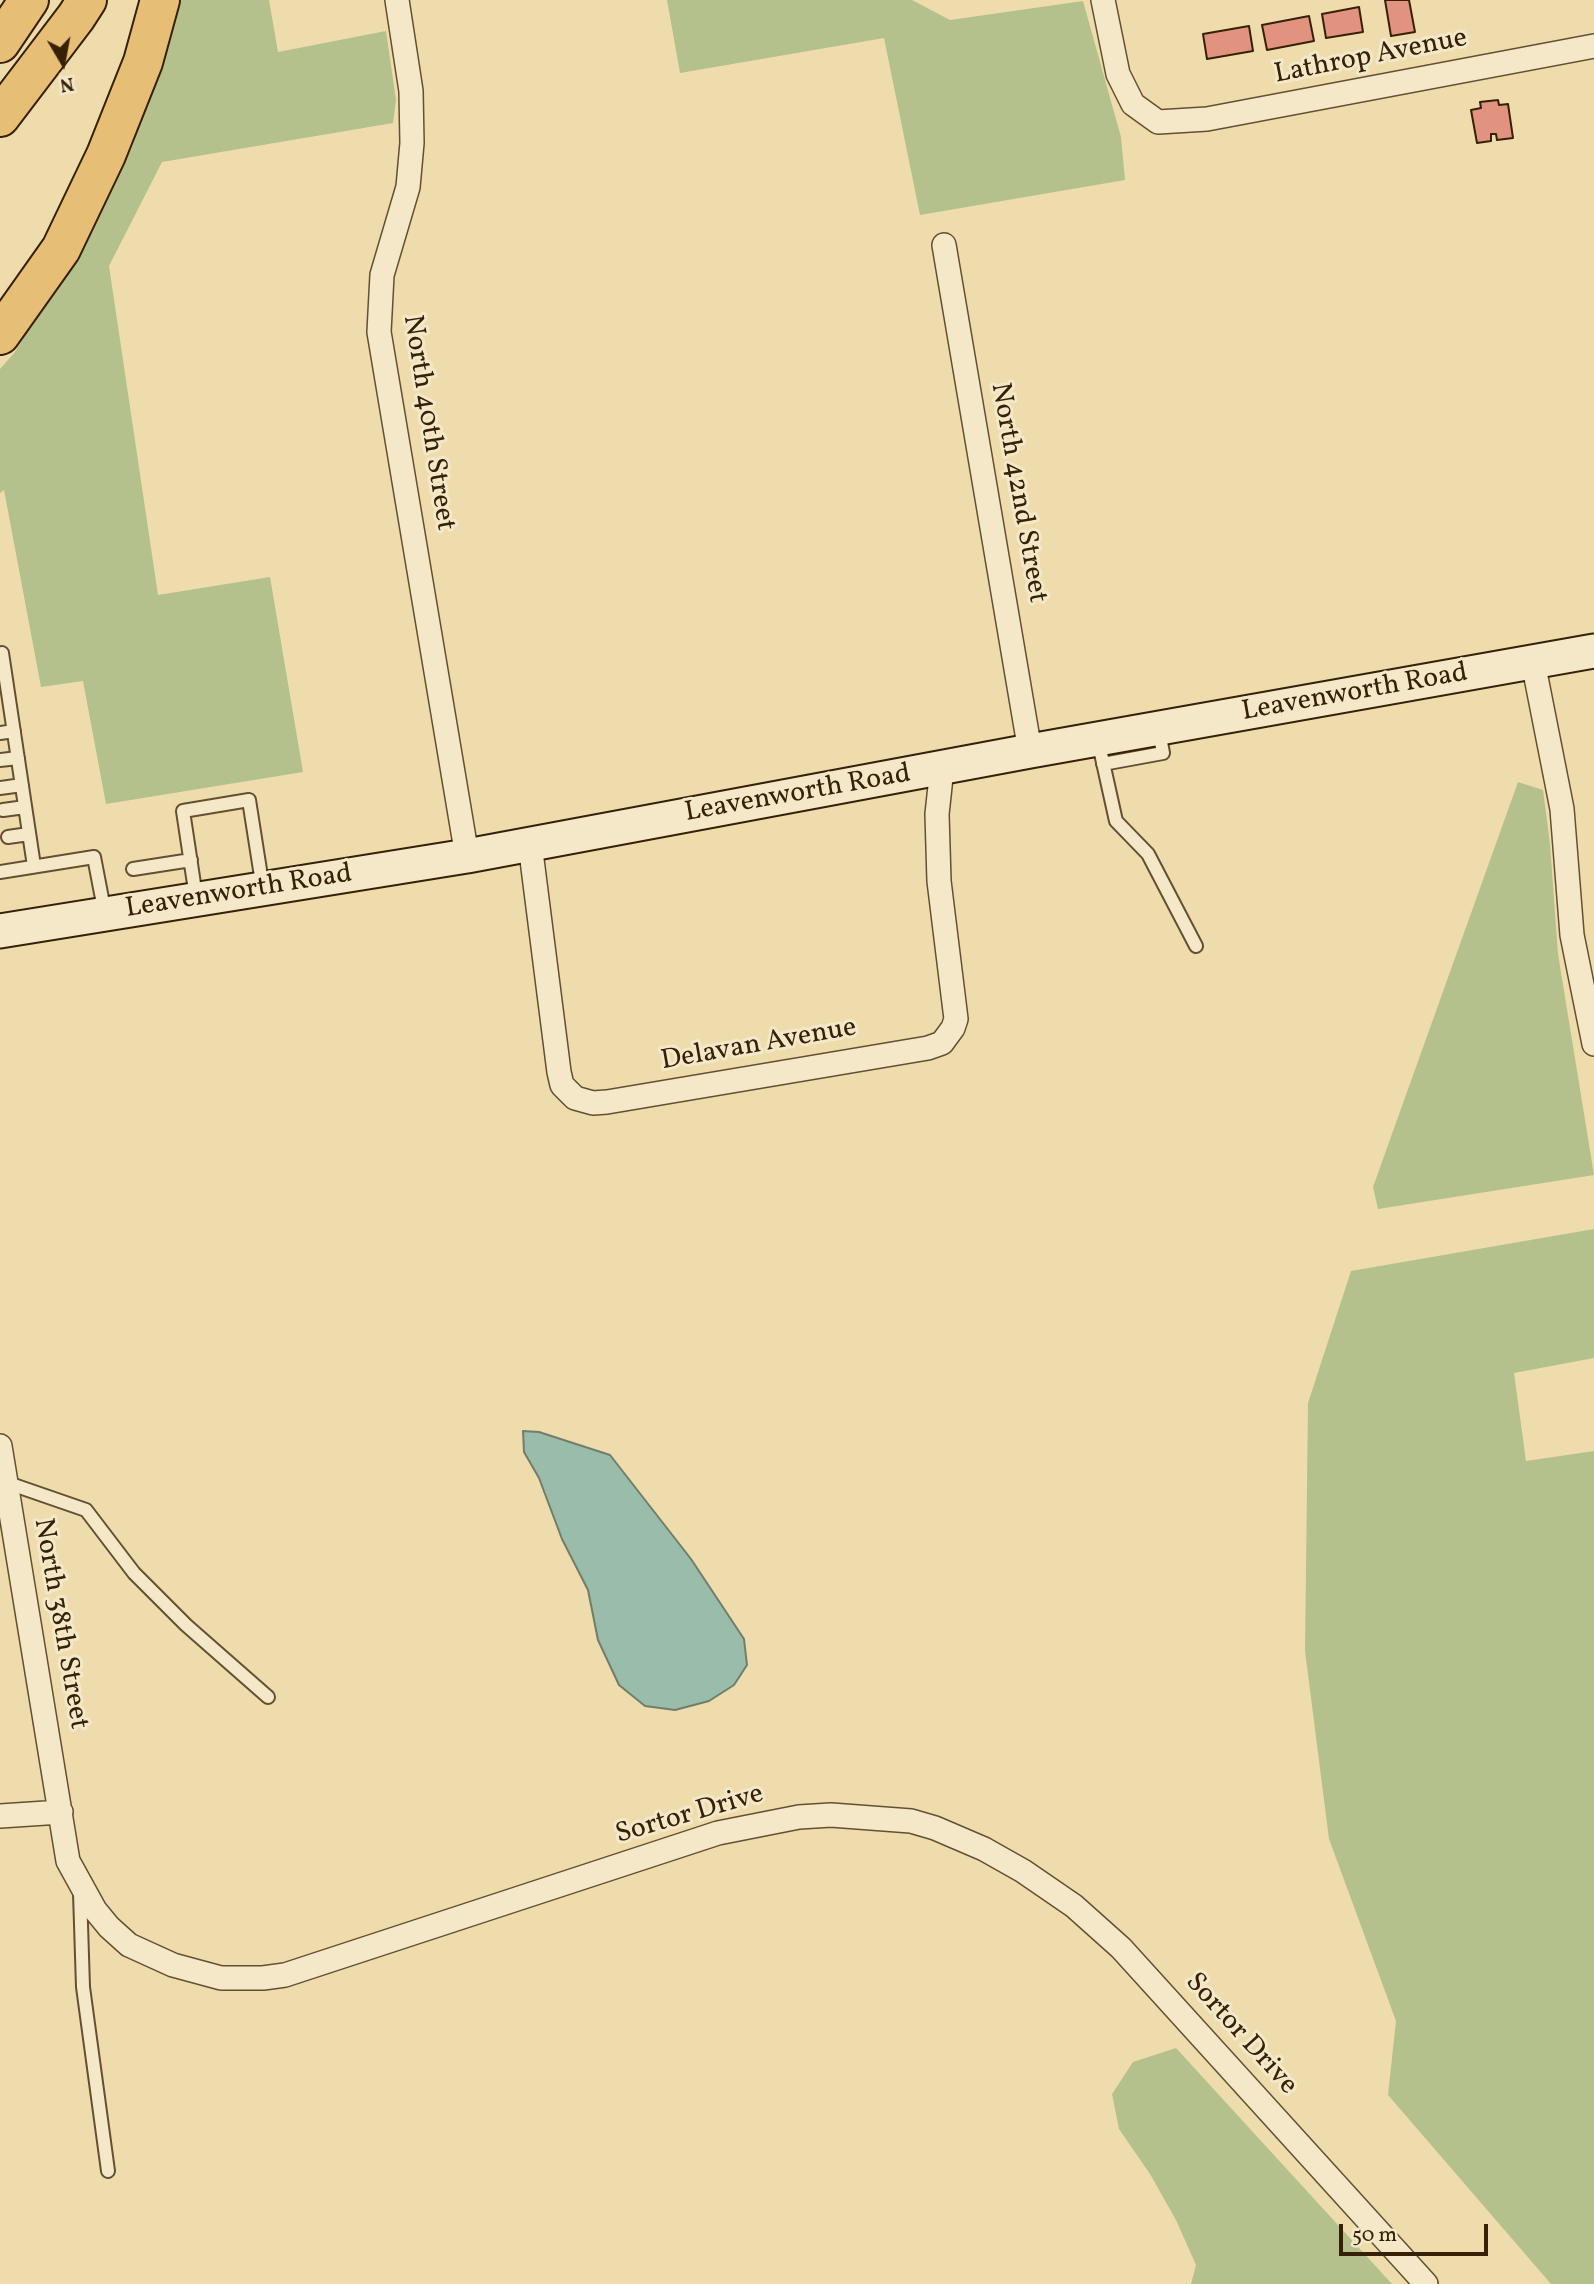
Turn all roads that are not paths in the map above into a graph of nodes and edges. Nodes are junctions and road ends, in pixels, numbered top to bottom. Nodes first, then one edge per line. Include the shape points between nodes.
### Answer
1 (29, 0) edge
2 (87, 0) edge
3 (160, 0) edge
4 (397, 0) edge
5 (1103, 0) edge
6 (0, 43) edge
7 (1594, 46) edge
8 (0, 117) edge
9 (944, 245) dead end
10 (0, 335) edge
11 (1594, 651) edge
12 (0, 654) edge
13 (1533, 662) junction
14 (3, 677) edge
15 (5, 710) edge
16 (14, 731) junction
17 (0, 733) edge
18 (1030, 751) junction
19 (1100, 752) junction
20 (18, 758) junction
21 (0, 760) edge
22 (942, 768) junction
23 (22, 785) junction
24 (0, 788) edge
25 (25, 807) junction
26 (3, 810) dead end
27 (29, 834) junction
28 (8, 838) dead end
29 (530, 844) junction
30 (467, 856) junction
31 (191, 860) junction
32 (34, 866) junction
33 (133, 869) dead end
34 (0, 872) edge
35 (263, 889) junction
36 (197, 900) junction
37 (105, 914) junction
38 (0, 932) edge
39 (1196, 946) dead end
40 (1594, 1044) edge
41 (0, 1446) edge
42 (3, 1483) edge
43 (268, 1697) dead end
44 (61, 1812) junction
45 (0, 1816) edge
46 (80, 1885) junction
47 (108, 2171) dead end
48 (1426, 2284) edge

1 - 6 highway
2 - 8 highway
3 - 10 highway via 143,62 106,155 61,249
4 - 30 street, North 40th Street via 411,91 412,143 408,187 382,275 379,332
5 - 7 street, Lathrop Avenue via 1118,74 1133,104 1158,122 1207,119
9 - 18 street, North 42nd Street
11 - 13 main road, Leavenworth Road
12 - 14 lane
13 - 19 main road, Leavenworth Road via 1158,729
13 - 40 street via 1562,809 1572,934
14 - 15 lane
15 - 16 lane
16 - 17 lane
16 - 20 lane
18 - 19 main road, Leavenworth Road
18 - 22 main road, Leavenworth Road
19 - 39 lane via 1116,821 1148,854
20 - 21 lane
20 - 23 lane
22 - 29 main road, Leavenworth Road
22 - 29 street, Delavan Avenue via 937,814 939,881 956,1019 942,1043 928,1048 607,1102 575,1098 562,1085 559,1072
23 - 24 lane
23 - 25 lane
25 - 26 lane
25 - 27 lane
27 - 28 lane
27 - 32 lane
29 - 30 main road, Leavenworth Road
30 - 35 main road, Leavenworth Road
31 - 33 lane
31 - 35 lane via 183,811 249,800
31 - 36 lane
32 - 34 lane
32 - 37 lane via 94,857
35 - 36 main road, Leavenworth Road
36 - 37 main road, Leavenworth Road
37 - 38 main road, Leavenworth Road
41 - 42 street, North 38th Street
42 - 43 lane via 86,1510 134,1573
42 - 44 street, North 38th Street
44 - 45 street
44 - 46 street, Sortor Drive via 68,1861
46 - 47 lane via 83,1987
46 - 48 street, Sortor Drive via 109,1927 128,1945 173,1965 221,1978 263,1978 339,1959 718,1833 831,1815 911,1821 935,1828 1023,1871 1074,1906 1121,1948

